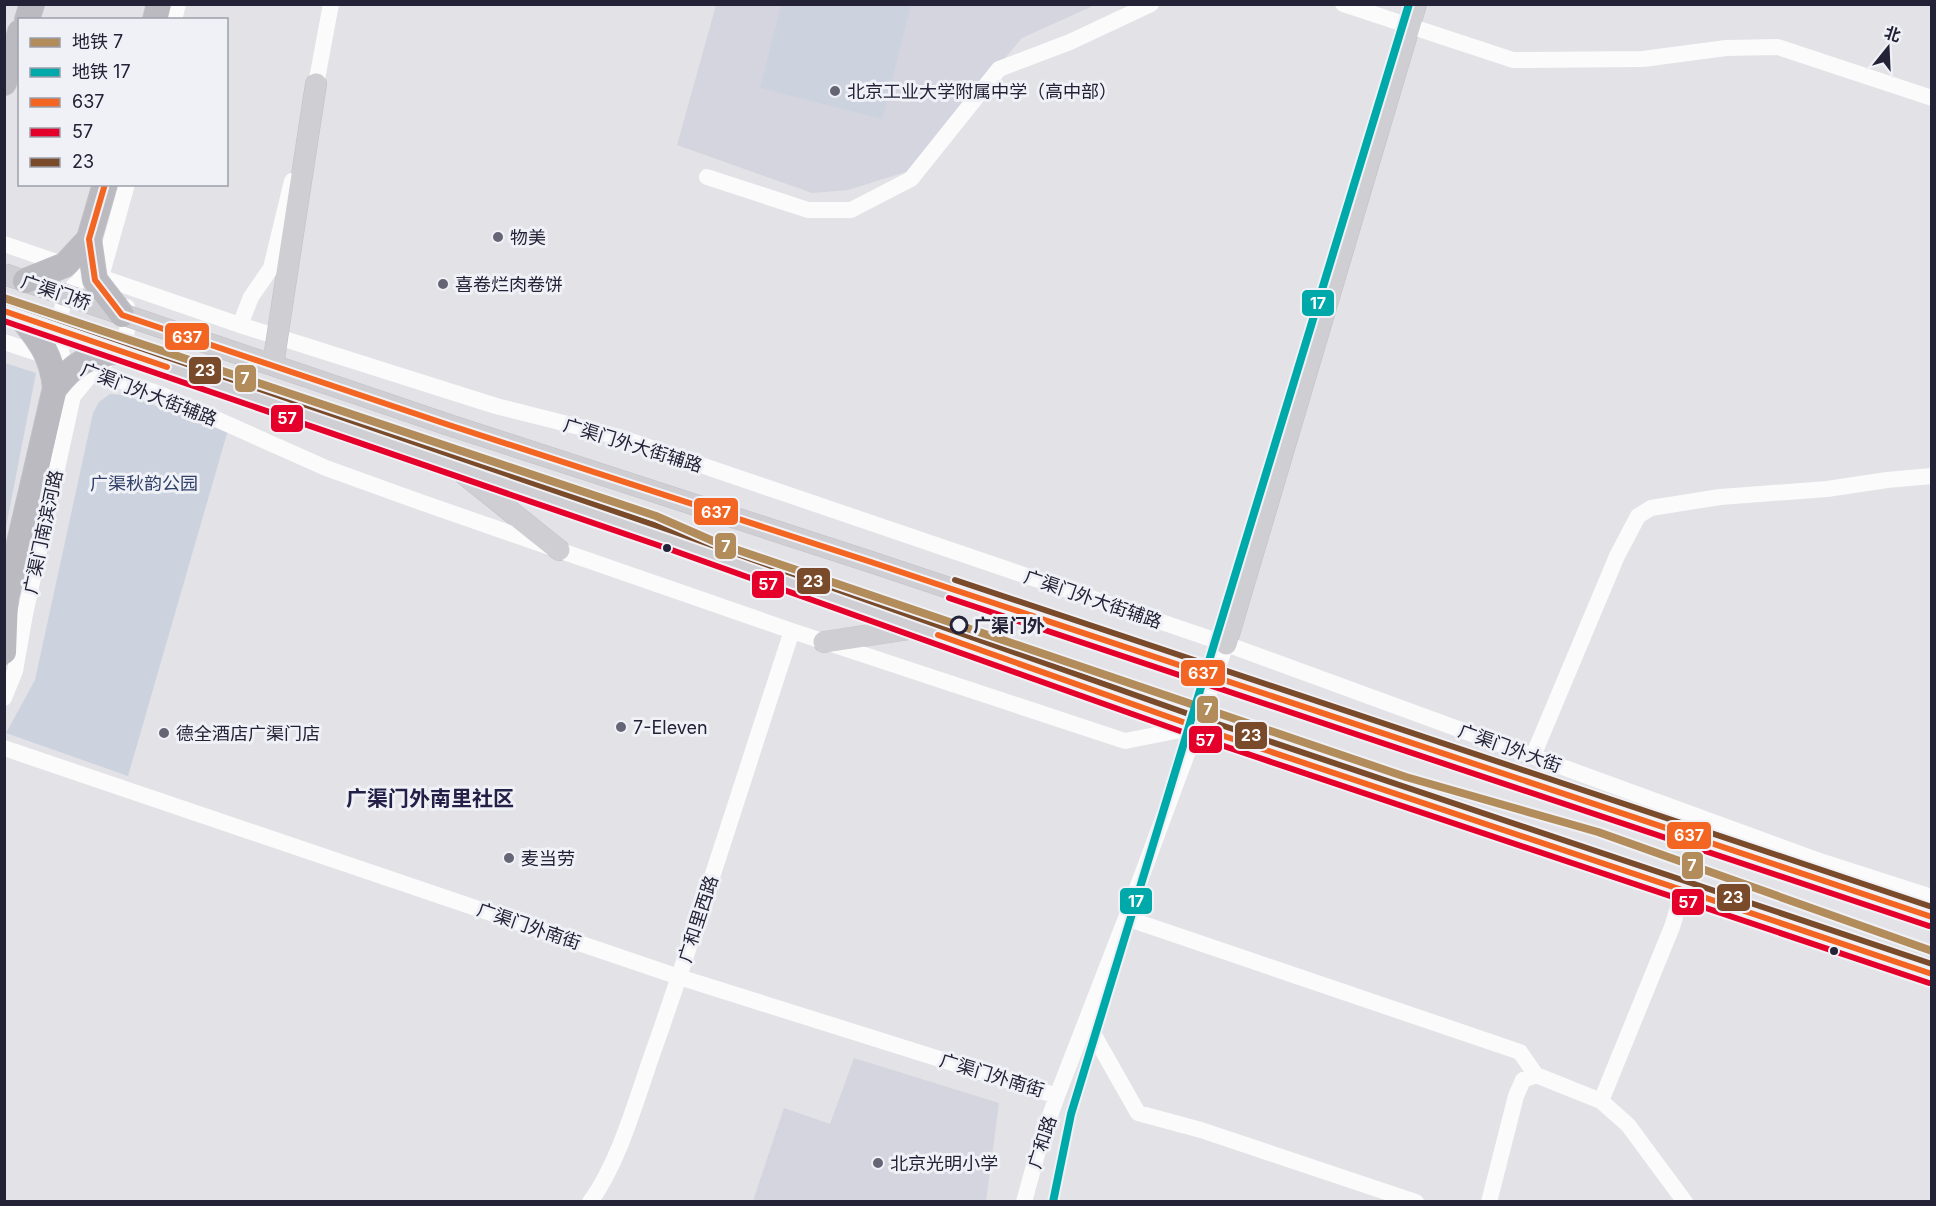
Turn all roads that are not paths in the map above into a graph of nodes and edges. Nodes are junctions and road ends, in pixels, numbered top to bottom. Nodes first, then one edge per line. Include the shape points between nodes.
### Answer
1 (331, 4) edge
2 (1152, 4) edge
3 (1343, 4) edge
4 (1416, 4) edge
5 (1410, 25) junction
6 (18, 39) edge
7 (18, 44) edge
8 (8, 72) edge
9 (316, 84) junction
10 (1932, 98) edge
11 (707, 177) dead end
12 (104, 186) edge
13 (126, 186) edge
14 (89, 239) junction
15 (4, 244) edge
16 (36, 255) joint
17 (95, 275) junction
18 (15, 278) edge
19 (13, 314) edge
20 (122, 315) junction
21 (240, 325) junction
22 (12, 344) edge
23 (121, 351) junction
24 (64, 363) junction
25 (273, 365) junction
26 (93, 373) junction
27 (55, 388) junction
28 (449, 425) joint
29 (445, 462) junction
30 (1932, 476) edge
31 (559, 550) junction
32 (5, 601) edge
33 (918, 628) junction
34 (792, 631) junction
35 (824, 642) junction
36 (1226, 644) junction
37 (4, 651) edge
38 (1214, 677) junction
39 (4, 698) edge
40 (1197, 727) junction
41 (4, 748) edge
42 (1533, 756) junction
43 (1683, 891) junction
44 (1932, 897) edge
45 (1932, 917) edge
46 (1126, 918) junction
47 (1932, 974) edge
48 (679, 977) junction
49 (1087, 1023) junction
50 (1536, 1075) junction
51 (1057, 1096) junction
52 (1601, 1101) junction
53 (590, 1202) edge
54 (1024, 1202) edge
55 (1416, 1202) edge
56 (1490, 1202) edge
57 (1685, 1202) edge

1 - 9 street
2 - 11 street via 999,69 911,179 851,210 808,210
3 - 5 street
4 - 5 main road
5 - 10 street via 1513,60 1643,59 1726,48 1778,47
5 - 36 main road
6 - 8 highway
7 - 8 highway
9 - 21 street via 271,268 251,297
9 - 25 main road, bridge
12 - 14 highway
13 - 17 street
14 - 18 highway, bridge via 65,265
14 - 20 highway, bridge via 95,280
15 - 16 street, 广渠门桥
16 - 17 street, 广渠门外大街辅路
17 - 21 street, 广渠门外大街辅路
17 - 24 street via 72,287 58,324
17 - 26 street via 127,307 130,323 122,345
18 - 20 main road, 广渠门桥, bridge
19 - 23 main road, 广渠门桥, bridge
19 - 27 highway, bridge via 43,344
20 - 25 main road, 广渠门桥, bridge
21 - 36 street, 广渠门外大街辅路 via 496,406 619,437
22 - 24 street, 广渠门外大街辅路
23 - 27 highway, bridge via 88,358 68,371
23 - 29 main road, 广渠门桥, bridge
24 - 26 street, 广渠门外大街辅路
25 - 28 main road, 广渠门桥, bridge
26 - 31 street, 广渠门外大街辅路 via 160,394 326,468
26 - 39 street, 广渠门南滨河路 via 73,396 15,671
27 - 32 highway
28 - 38 main road, 广渠门外大街
29 - 31 main road
29 - 33 main road
30 - 42 street via 1720,497 1651,508 1638,516 1617,556
31 - 34 street, 广渠门外大街辅路
32 - 37 highway
33 - 35 main road
33 - 40 main road
34 - 35 street, 广渠门外大街辅路
34 - 48 street, 广和里西路
35 - 40 street, 广渠门外大街辅路 via 1125,741
36 - 38 street, 广和路
36 - 42 street, 广渠门外大街
38 - 40 street, 广和路
38 - 45 main road, 广渠门外大街
40 - 43 main road
40 - 46 street, 广和路
41 - 48 street, 广渠门外南街
42 - 44 street, 广渠门外大街 via 1814,859
43 - 47 main road
43 - 52 street
46 - 49 street, 广和路
46 - 50 street via 1520,1052
48 - 51 street, 广渠门外南街
48 - 53 street, 广和里西路 via 624,1132
49 - 51 street, 广和路
49 - 55 street via 1138,1113 1201,1130
50 - 52 street
50 - 56 street via 1523,1080 1516,1096
51 - 54 street, 广和路
52 - 57 street via 1628,1125

